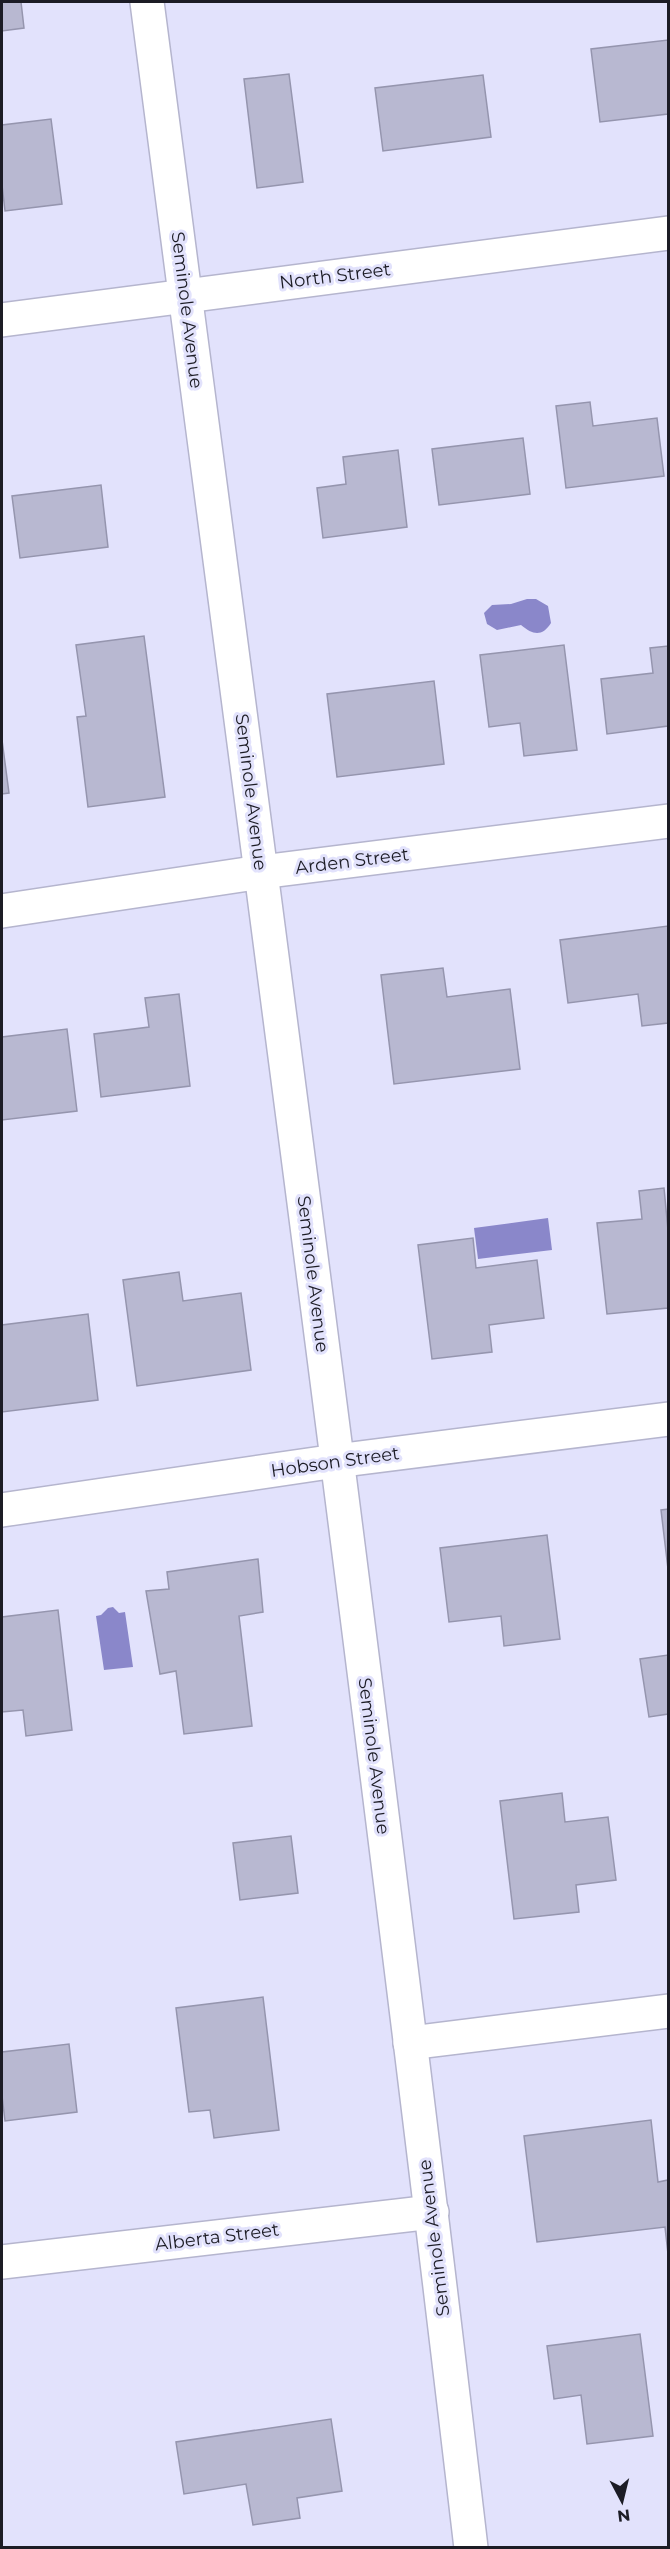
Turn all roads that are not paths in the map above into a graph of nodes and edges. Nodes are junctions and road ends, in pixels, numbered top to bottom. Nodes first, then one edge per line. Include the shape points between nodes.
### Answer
1 (147, 2) edge
2 (669, 233) edge
3 (185, 294) junction
4 (2, 320) edge
5 (669, 821) edge
6 (261, 872) junction
7 (2, 911) edge
8 (669, 1419) edge
9 (336, 1461) junction
10 (2, 1510) edge
11 (669, 2011) edge
12 (410, 2043) junction
13 (432, 2212) junction
14 (2, 2262) edge
15 (471, 2547) edge

1 - 3 street, Seminole Avenue
2 - 3 street, North Street
3 - 4 street, North Street
3 - 6 street, Seminole Avenue
5 - 6 street, Arden Street
6 - 7 street, Arden Street
6 - 9 street, Seminole Avenue
8 - 9 street, Hobson Street
9 - 10 street, Hobson Street
9 - 12 street, Seminole Avenue
11 - 12 street
12 - 13 street, Seminole Avenue
13 - 14 street, Alberta Street
13 - 15 street, Seminole Avenue

